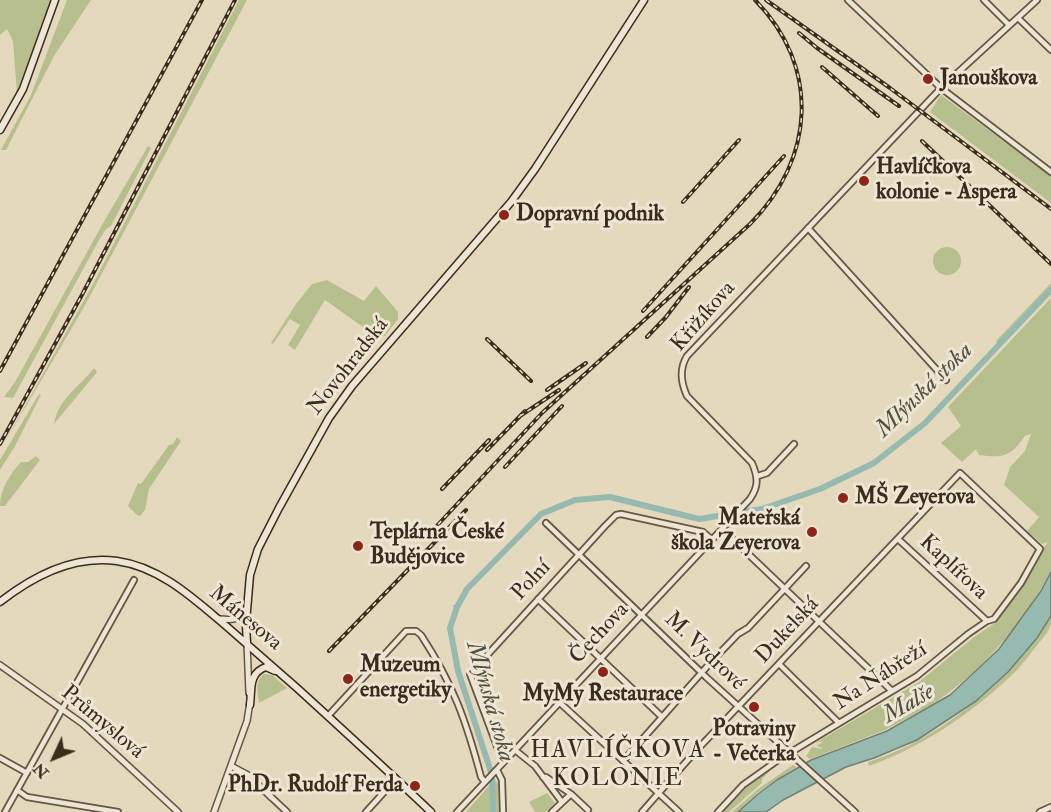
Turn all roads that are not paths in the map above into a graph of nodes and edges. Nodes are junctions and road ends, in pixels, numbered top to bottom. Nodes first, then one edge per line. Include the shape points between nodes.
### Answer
1 (55, 0) edge
2 (644, 0) edge
3 (848, 0) edge
4 (984, 0) edge
5 (1037, 0) edge
6 (1017, 18) junction
7 (1009, 26) junction
8 (1051, 50) edge
9 (940, 88) junction
10 (0, 130) edge
11 (1051, 172) edge
12 (808, 228) junction
13 (946, 380) dead end
14 (794, 444) dead end
15 (758, 476) junction
16 (546, 523) dead end
17 (722, 529) junction
18 (711, 539) junction
19 (898, 539) junction
20 (1040, 549) joint
21 (579, 554) junction
22 (806, 566) dead end
23 (134, 580) dead end
24 (784, 588) junction
25 (538, 599) junction
26 (0, 602) edge
27 (246, 610) junction
28 (641, 614) junction
29 (218, 619) junction
30 (987, 621) junction
31 (819, 622) junction
32 (247, 643) junction
33 (600, 657) junction
34 (779, 664) junction
35 (0, 665) edge
36 (703, 673) junction
37 (283, 676) junction
38 (892, 691) junction
39 (559, 702) junction
40 (250, 705) junction
41 (738, 707) junction
42 (63, 710) junction
43 (328, 716) junction
44 (662, 717) junction
45 (839, 723) junction
46 (515, 750) junction
47 (789, 753) junction
48 (0, 758) edge
49 (507, 759) junction
50 (623, 761) junction
51 (231, 766) junction
52 (496, 771) junction
53 (27, 773) junction
54 (543, 777) junction
55 (396, 779) junction
56 (486, 781) junction
57 (17, 790) junction
58 (658, 793) junction
59 (571, 794) junction
60 (271, 797) joint
61 (562, 802) junction
62 (1051, 807) edge
63 (588, 810) dead end
64 (5, 812) edge
65 (118, 812) edge
66 (178, 812) edge
67 (213, 812) edge
68 (287, 812) edge
69 (366, 812) edge
70 (431, 812) edge
71 (457, 812) edge
72 (503, 812) edge
73 (552, 812) edge
74 (642, 812) edge
75 (679, 812) edge
76 (718, 812) edge
77 (855, 812) edge
78 (1040, 812) edge

1 - 10 main road via 23,89
2 - 27 main road, Novohradská via 529,177 329,418 255,557
3 - 9 street
4 - 7 street
5 - 6 street, Křižíkova
6 - 7 street, Křižíkova
6 - 8 street
7 - 9 street, Křižíkova
9 - 11 street
9 - 12 street, Křižíkova
12 - 13 street
12 - 15 street, Křižíkova via 687,356 682,366 687,396 752,463
14 - 15 street, Čechova via 767,473
15 - 17 street, Čechova via 756,489
16 - 21 street, M. Vydrové
17 - 18 street, Čechova
17 - 24 street
18 - 21 street, Polní via 703,532 621,514
18 - 28 street, Čechova
19 - 20 street, Dukelská via 960,473
19 - 30 street, Kaplířova
19 - 31 street, Dukelská
20 - 30 street, Na Nábřeží via 1011,598 994,619
21 - 25 street, Polní
21 - 28 street, M. Vydrové
22 - 24 street
23 - 42 street
24 - 31 street
24 - 36 street
25 - 33 street
25 - 49 street, Polní via 470,674 498,749
26 - 29 main road, Mánesova via 63,565 115,560 157,574
27 - 29 street via 235,620
27 - 32 main road, Novohradská
28 - 33 street, Čechova
28 - 36 street, M. Vydrové
29 - 32 main road, Mánesova
30 - 38 street, Na Nábřeží
31 - 34 street, Dukelská
31 - 38 street
32 - 37 main road, Mánesova
32 - 40 street, Novohradská
33 - 39 street, Čechova
33 - 44 street
34 - 41 street, Dukelská
34 - 45 street
35 - 42 street, Průmyslová
36 - 41 street, M. Vydrové
36 - 44 street
37 - 40 main road via 266,667 256,671
37 - 43 main road, Mánesova
38 - 45 street, Na Nábřeží
39 - 46 street, Čechova
39 - 50 street
40 - 51 street, Novohradská
41 - 47 street, M. Vydrové
41 - 58 street, Dukelská
42 - 53 street
42 - 66 street, Průmyslová via 106,744
43 - 55 main road, Mánesova
43 - 56 street via 406,631 416,631 450,682 469,729 481,777
44 - 50 street
45 - 47 street, Na Nábřeží
46 - 49 street, Čechova
46 - 54 street
47 - 76 street, Na Nábřeží via 743,785
47 - 77 street, M. Vydrové
48 - 53 street
49 - 52 street, Čechova
50 - 58 street
51 - 60 street via 248,775
51 - 67 street, Novohradská
52 - 56 street, Čechova
52 - 72 street via 502,780
53 - 57 street
54 - 59 street
54 - 61 street
55 - 69 street
55 - 70 main road, Mánesova
56 - 71 street, Čechova
57 - 64 street
57 - 65 street via 27,797
58 - 74 street, Dukelská
58 - 75 street
59 - 61 street
59 - 63 street
60 - 68 street
61 - 73 street
62 - 78 street

